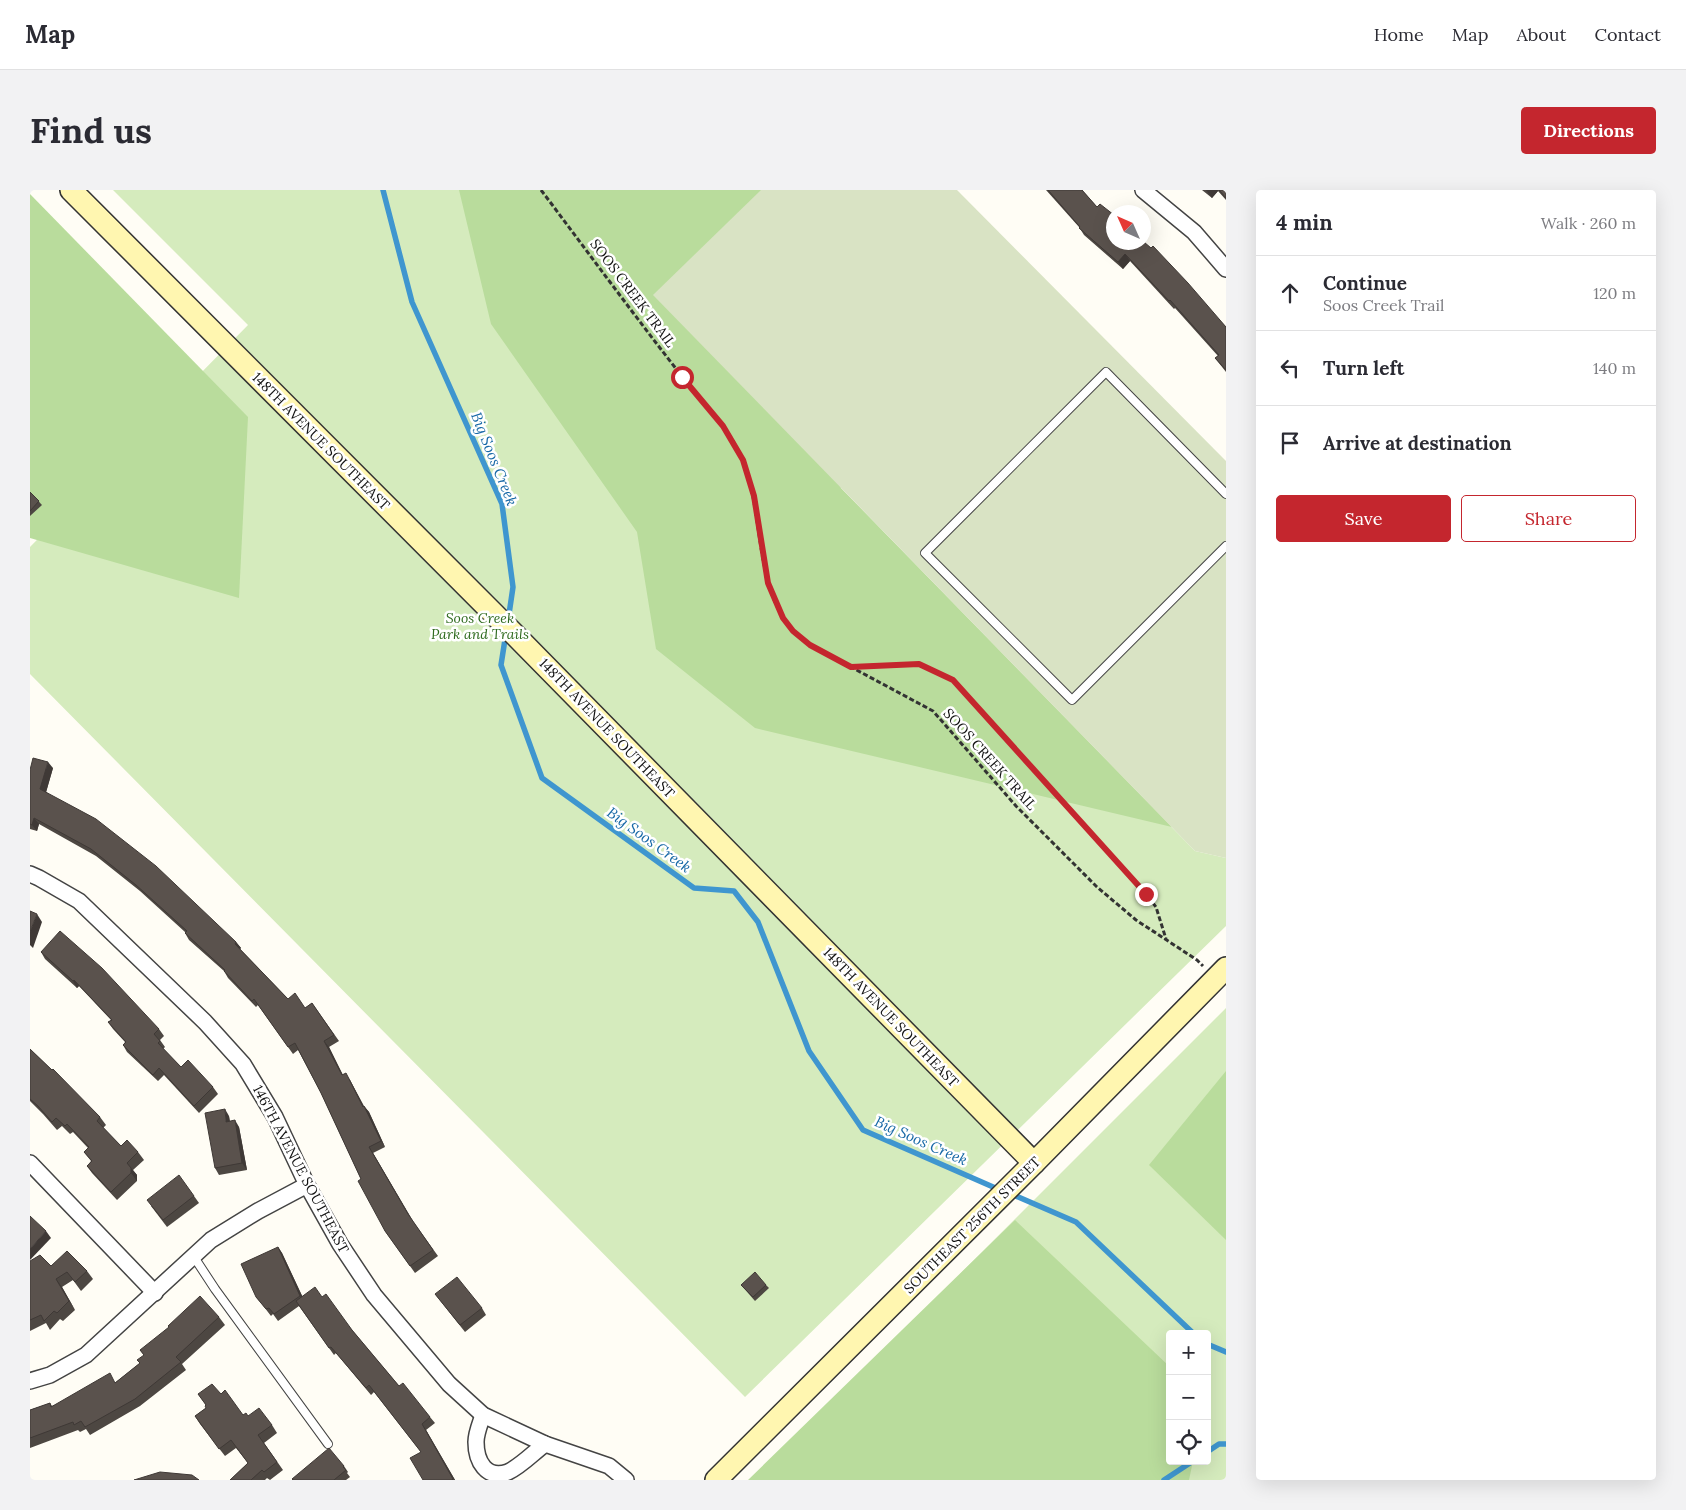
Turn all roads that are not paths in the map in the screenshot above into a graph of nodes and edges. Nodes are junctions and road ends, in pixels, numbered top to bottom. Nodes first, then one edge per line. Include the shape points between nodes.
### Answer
1 (71, 190) edge
2 (1143, 190) edge
3 (1226, 269) edge
4 (1226, 494) edge
5 (1226, 546) edge
6 (30, 874) edge
7 (1221, 974) edge
8 (30, 1163) edge
9 (1034, 1163) junction
10 (307, 1185) junction
11 (194, 1257) junction
12 (155, 1293) junction
13 (30, 1381) edge
14 (482, 1415) junction
15 (328, 1444) dead end
16 (545, 1444) junction
17 (626, 1480) edge
18 (716, 1480) edge

1 - 9 street, 148TH AVENUE SOUTHEAST via 516,636
2 - 3 street via 1194,232
4 - 5 lane via 1106,372 925,553 1072,700
6 - 10 street, 146TH AVENUE SOUTHEAST via 79,901 206,1022 243,1064 275,1117
7 - 9 street, SOUTHEAST 256TH STREET
8 - 12 street
9 - 18 street, SOUTHEAST 256TH STREET
10 - 11 street via 211,1240
10 - 14 street, 146TH AVENUE SOUTHEAST via 340,1244 374,1295 449,1384
11 - 12 street
11 - 15 lane
12 - 13 street via 86,1355 50,1375
14 - 16 street, 146TH AVENUE SOUTHEAST
14 - 16 street via 476,1440 478,1458 489,1473 509,1472
16 - 17 street, 146TH AVENUE SOUTHEAST via 609,1466

